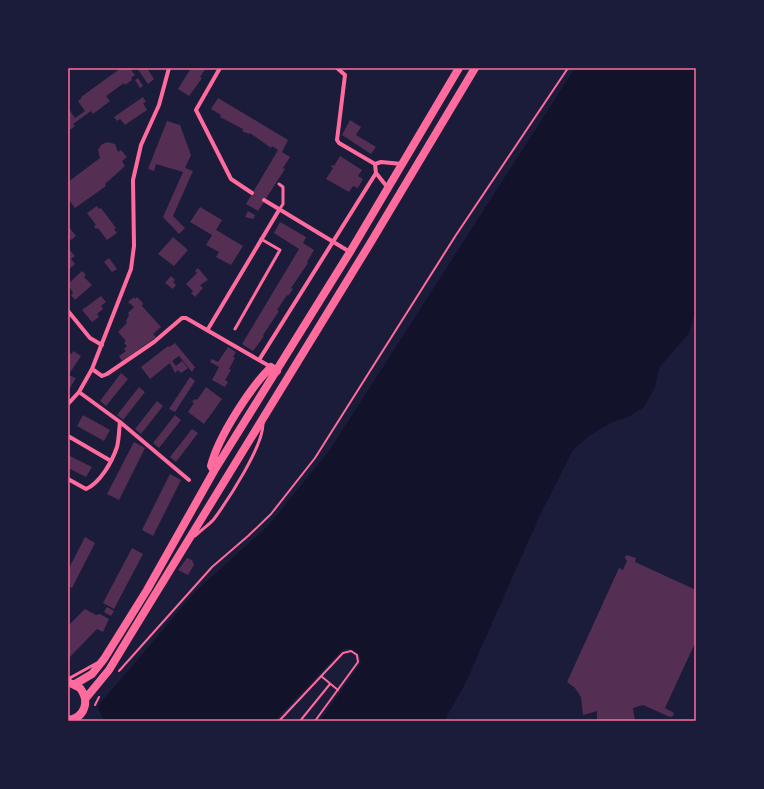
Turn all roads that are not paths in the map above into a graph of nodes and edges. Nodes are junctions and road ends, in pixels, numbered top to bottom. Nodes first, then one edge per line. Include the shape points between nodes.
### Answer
1 (169, 68) edge
2 (220, 68) edge
3 (337, 68) edge
4 (459, 68) edge
5 (475, 68) edge
6 (375, 164) junction
7 (402, 164) junction
8 (376, 173) junction
9 (280, 184) dead end
10 (388, 188) junction
11 (252, 193) dead end
12 (264, 200) dead end
13 (280, 210) junction
14 (261, 239) junction
15 (333, 242) junction
16 (350, 252) junction
17 (68, 312) edge
18 (234, 329) dead end
19 (208, 330) junction
20 (102, 345) junction
21 (259, 360) junction
22 (92, 369) junction
23 (274, 369) junction
24 (79, 392) junction
25 (68, 404) edge
26 (120, 422) junction
27 (68, 436) edge
28 (111, 462) junction
29 (68, 479) edge
30 (189, 480) dead end
31 (104, 659) junction
32 (68, 679) edge
33 (72, 683) edge
34 (86, 698) junction
35 (68, 720) edge

1 - 20 street via 159,104 142,145 133,180 134,246 131,269
2 - 11 street via 196,110 231,179
3 - 6 street via 345,75 337,140
4 - 7 main road
5 - 34 main road via 109,670
6 - 7 street
6 - 8 street
7 - 10 main road
8 - 10 street
8 - 15 street
9 - 13 lane via 283,187 284,204
10 - 16 main road
12 - 13 street
13 - 14 street
13 - 15 street
14 - 18 lane via 280,250
14 - 19 street
15 - 16 street
15 - 21 street
16 - 23 main road
17 - 20 street via 90,338
19 - 21 street
19 - 22 street via 182,318 154,342 107,374 102,376
20 - 22 street
21 - 23 street
22 - 24 street
23 - 31 main road via 256,383 214,452 211,466 214,471 147,590
24 - 25 street
24 - 26 street
26 - 28 street via 117,446
26 - 30 street
27 - 28 street
28 - 29 street via 93,486 86,489
31 - 32 lane
31 - 33 main road via 95,671
33 - 34 main road
34 - 35 main road via 81,714

